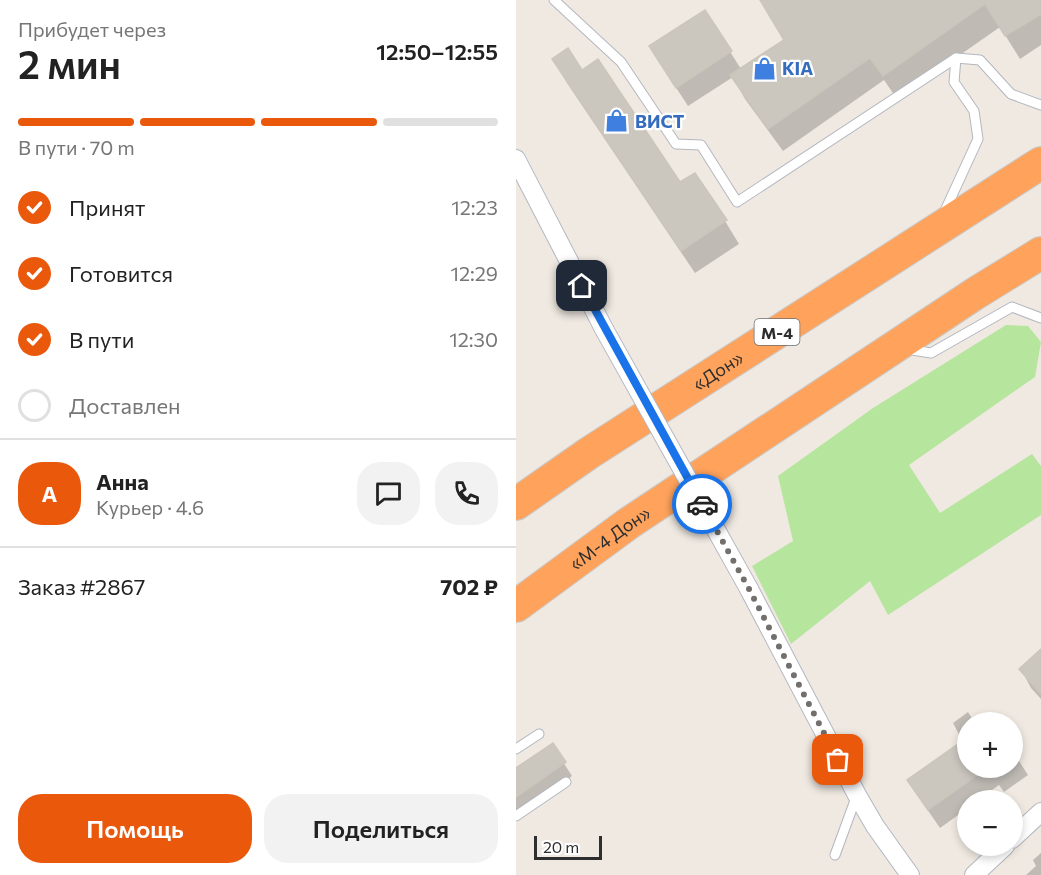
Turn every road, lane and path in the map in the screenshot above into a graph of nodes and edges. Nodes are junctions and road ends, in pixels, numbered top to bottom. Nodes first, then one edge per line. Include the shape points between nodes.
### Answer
1 (554, 0) edge
2 (956, 58) junction
3 (1041, 105) edge
4 (516, 159) edge
5 (1041, 163) edge
6 (937, 230) junction
7 (1041, 253) edge
8 (1041, 318) edge
9 (895, 347) junction
10 (516, 504) edge
11 (516, 606) edge
12 (539, 734) dead end
13 (516, 749) edge
14 (566, 782) dead end
15 (857, 795) junction
16 (1041, 812) edge
17 (516, 816) edge
18 (1023, 829) edge
19 (835, 855) dead end
20 (994, 856) edge
21 (910, 875) edge
22 (974, 875) edge

1 - 2 lane via 621,62 676,144 701,145 737,202
2 - 3 lane via 980,60 1011,94
2 - 6 lane via 954,82 974,111 978,139
4 - 15 street, bridge
5 - 6 highway, «Дон» / М-4
6 - 10 highway, «Дон» / М-4
7 - 9 highway
8 - 9 lane via 1012,307 931,353
9 - 11 highway, «М-4 Дон» via 629,523
12 - 13 lane
14 - 17 lane
15 - 19 lane
15 - 21 street
16 - 18 street
20 - 22 street

